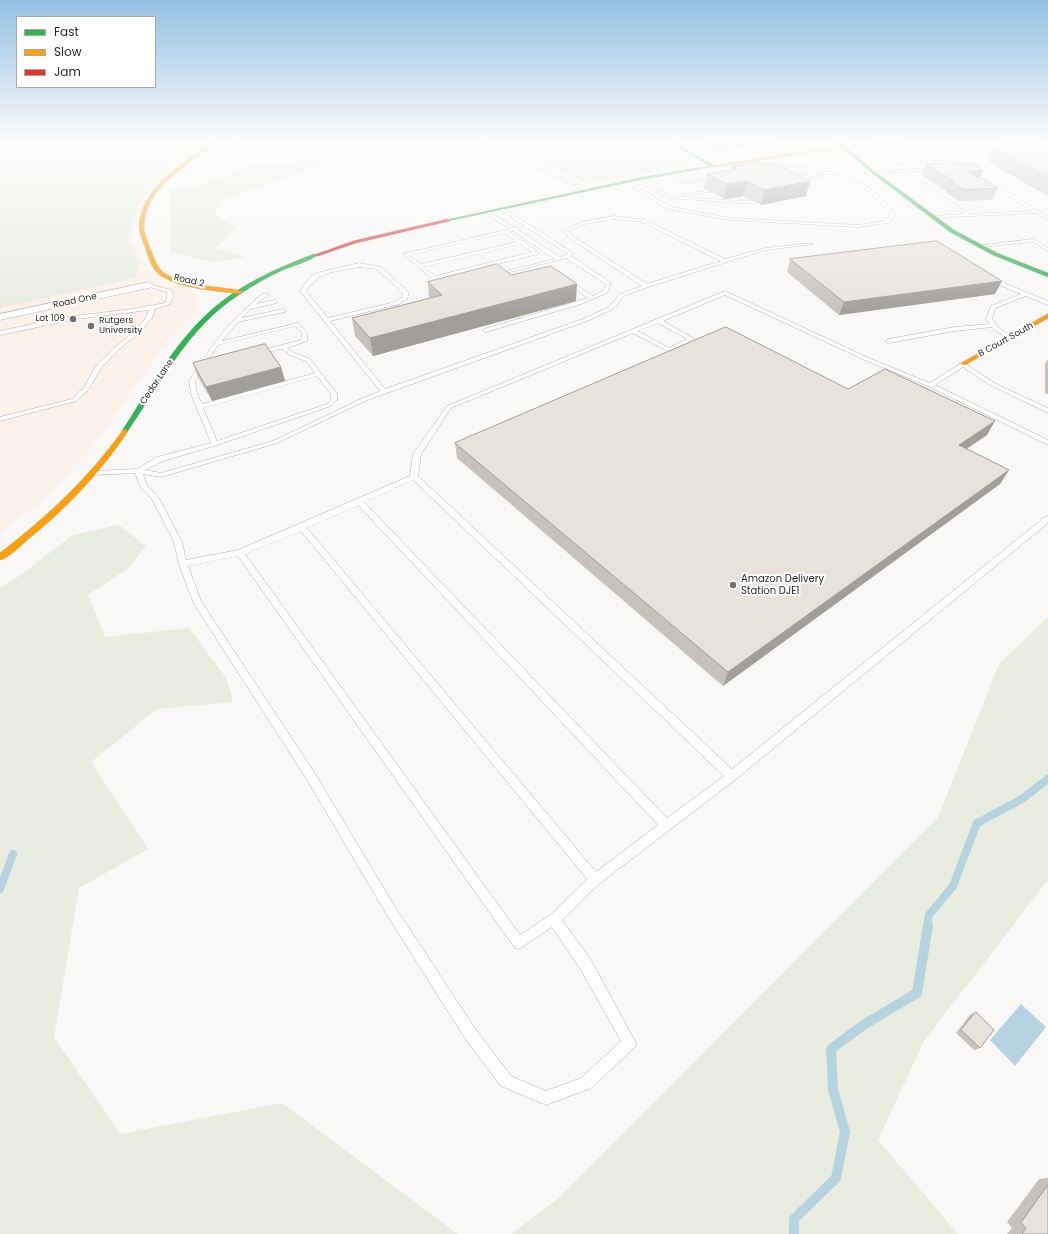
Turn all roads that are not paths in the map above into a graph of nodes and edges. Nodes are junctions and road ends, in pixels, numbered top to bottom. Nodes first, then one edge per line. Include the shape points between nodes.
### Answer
1 (152, 200) edge
2 (546, 200) edge
3 (656, 200) edge
4 (699, 200) edge
5 (732, 200) edge
6 (751, 200) edge
7 (879, 200) edge
8 (910, 200) edge
9 (946, 200) edge
10 (1017, 200) edge
11 (725, 201) junction
12 (756, 202) edge
13 (503, 209) junction
14 (488, 212) junction
15 (1037, 212) junction
16 (968, 215) junction
17 (933, 217) junction
18 (1048, 219) edge
19 (529, 226) junction
20 (514, 229) junction
21 (504, 232) junction
22 (545, 236) junction
23 (530, 240) junction
24 (1034, 240) junction
25 (1041, 240) dead end
26 (520, 242) junction
27 (812, 244) dead end
28 (979, 246) junction
29 (1048, 250) edge
30 (568, 257) junction
31 (559, 259) junction
32 (725, 261) junction
33 (420, 266) junction
34 (1048, 275) edge
35 (487, 277) edge
36 (561, 277) edge
37 (985, 277) edge
38 (149, 285) joint
39 (646, 286) junction
40 (240, 292) junction
41 (266, 294) dead end
42 (1025, 294) junction
43 (592, 298) junction
44 (275, 302) dead end
45 (1048, 303) edge
46 (154, 308) junction
47 (248, 308) junction
48 (283, 311) dead end
49 (1048, 316) edge
50 (0, 317) edge
51 (327, 320) junction
52 (659, 321) junction
53 (236, 322) junction
54 (993, 325) junction
55 (486, 330) dead end
56 (634, 331) junction
57 (0, 333) edge
58 (1010, 338) junction
59 (888, 341) dead end
60 (216, 344) junction
61 (283, 347) junction
62 (247, 355) edge
63 (210, 363) edge
64 (963, 364) junction
65 (203, 365) junction
66 (319, 374) junction
67 (930, 385) junction
68 (384, 392) junction
69 (200, 407) junction
70 (1048, 411) edge
71 (0, 420) edge
72 (1048, 443) edge
73 (216, 444) junction
74 (138, 472) junction
75 (92, 473) junction
76 (414, 477) junction
77 (358, 501) junction
78 (1048, 519) edge
79 (302, 526) junction
80 (240, 553) junction
81 (0, 557) edge
82 (183, 564) junction
83 (732, 776) junction
84 (667, 826) junction
85 (595, 880) junction
86 (554, 919) junction

1 - 40 street, Road 2 via 142,230 156,269 165,276
2 - 13 street, Cedar Lane
3 - 7 lane via 670,208 730,219 858,226 885,222 891,218 892,213
4 - 11 lane
5 - 11 lane
6 - 11 lane
8 - 17 street
9 - 16 lane
10 - 15 lane
11 - 12 lane
13 - 14 street, Cedar Lane
13 - 19 lane
14 - 20 lane
14 - 40 street, Cedar Lane via 343,247 294,263
15 - 16 lane
15 - 18 lane
16 - 17 lane
17 - 28 street
19 - 20 lane
19 - 22 lane
20 - 21 lane
20 - 23 lane
21 - 26 lane
21 - 33 lane via 405,254
22 - 23 lane
22 - 30 lane via 570,253
23 - 26 lane
23 - 31 lane
24 - 25 lane
24 - 28 lane
24 - 29 lane
26 - 33 lane
26 - 33 lane via 536,253 434,278
27 - 32 lane via 765,249
28 - 34 street
30 - 31 lane
30 - 43 lane via 609,284 605,292
31 - 35 lane
32 - 39 lane
32 - 39 lane via 643,221 630,218 612,217 574,225 566,230 571,237
36 - 43 lane
37 - 42 lane
38 - 46 lane via 170,290 167,304
38 - 50 street, Road One
39 - 68 lane via 622,295 611,308 585,320
40 - 75 street, Cedar Lane via 211,313 193,331 110,452
41 - 47 lane
42 - 45 lane
42 - 54 lane via 993,307 989,319
43 - 55 lane
44 - 47 lane
46 - 57 lane via 74,318
46 - 71 lane via 137,332 98,367 87,388 74,400
47 - 53 lane
48 - 53 lane
49 - 58 street, B Court South
51 - 51 lane via 303,291 318,274 359,265 370,266 379,268 406,293 405,298 397,303
51 - 68 lane
52 - 56 lane
52 - 56 lane via 692,339 669,350
52 - 67 lane via 725,294
53 - 60 lane
54 - 58 lane
54 - 59 lane
56 - 76 lane via 449,407 417,454
58 - 64 street, B Court South
60 - 61 lane via 296,324 305,332 304,341
60 - 65 lane
61 - 62 lane
61 - 66 lane via 292,354 308,360
63 - 65 lane
64 - 67 lane
64 - 70 lane via 992,384
65 - 69 lane via 192,381
66 - 69 lane
66 - 73 lane via 334,394 334,400 329,405
67 - 72 lane
68 - 74 lane via 275,442 161,475
69 - 73 lane
73 - 74 lane via 160,459
74 - 75 lane
74 - 82 lane via 178,542
75 - 81 street, Cedar Lane via 73,495 24,540
76 - 77 lane
76 - 83 lane
77 - 79 lane
77 - 84 lane
78 - 83 lane
79 - 80 lane
79 - 85 lane
80 - 82 lane
80 - 86 lane via 518,943
82 - 86 lane via 197,602 310,775 391,911 471,1035 506,1081 546,1098 586,1083 629,1043 586,965
83 - 84 lane
84 - 85 lane
85 - 86 lane

